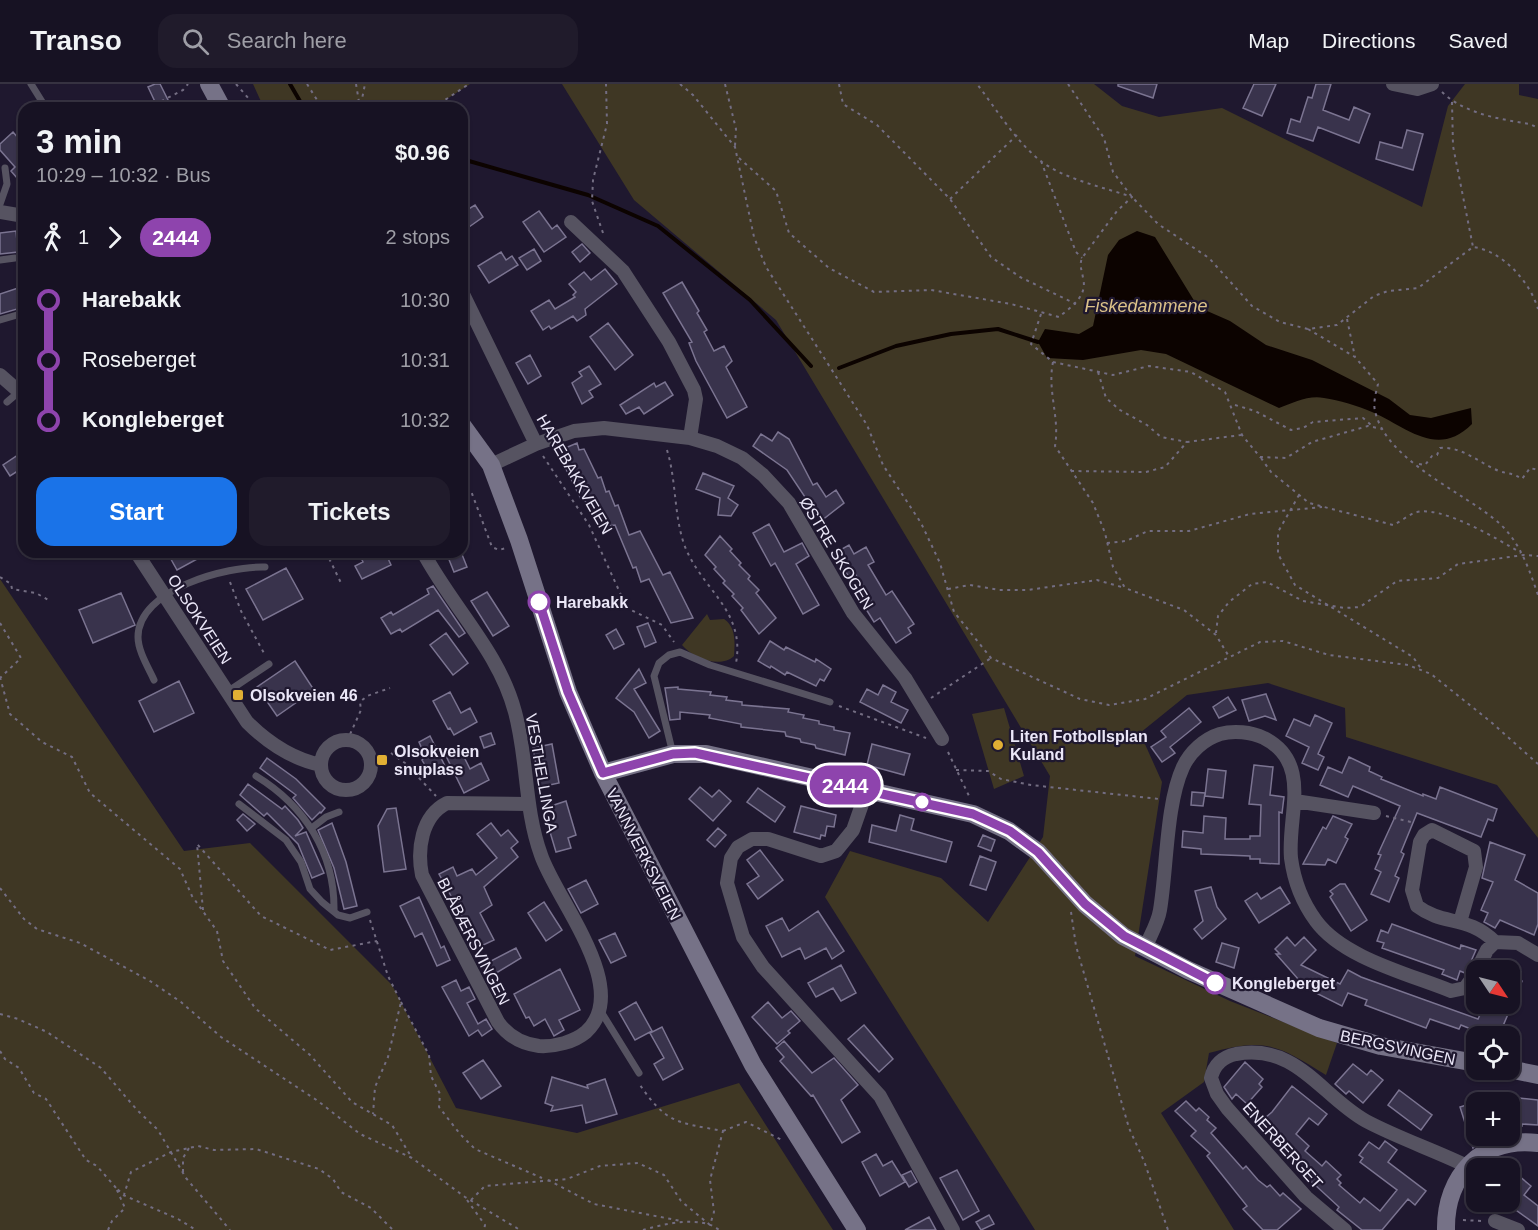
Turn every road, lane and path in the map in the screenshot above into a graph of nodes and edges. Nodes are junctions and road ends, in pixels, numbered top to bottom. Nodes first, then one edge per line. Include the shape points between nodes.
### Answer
1 (31, 84) edge
2 (188, 84) edge
3 (209, 84) edge
4 (236, 84) edge
5 (307, 84) edge
6 (356, 84) edge
7 (364, 84) edge
8 (469, 84) edge
9 (606, 84) edge
10 (680, 84) edge
11 (724, 84) edge
12 (839, 84) edge
13 (977, 84) edge
14 (1068, 84) edge
15 (1393, 84) edge
16 (1436, 87) edge
17 (42, 102) edge
18 (160, 102) edge
19 (216, 102) edge
20 (252, 102) edge
21 (318, 102) edge
22 (359, 102) edge
23 (361, 102) edge
24 (442, 102) edge
25 (1452, 102) junction
26 (1538, 128) edge
27 (1017, 135) junction
28 (735, 147) junction
29 (739, 157) junction
30 (1041, 161) junction
31 (5, 168) dead end
32 (1132, 197) junction
33 (950, 200) junction
34 (0, 204) edge
35 (0, 212) edge
36 (18, 215) edge
37 (571, 222) dead end
38 (1473, 247) junction
39 (609, 256) junction
40 (15, 258) dead end
41 (1082, 258) junction
42 (0, 260) edge
43 (468, 304) edge
44 (1076, 304) junction
45 (1538, 309) edge
46 (1041, 314) junction
47 (18, 315) edge
48 (1347, 318) junction
49 (0, 320) edge
50 (1308, 329) junction
51 (1354, 357) junction
52 (1053, 362) junction
53 (1098, 372) junction
54 (0, 375) edge
55 (18, 389) edge
56 (18, 395) edge
57 (7, 402) dead end
58 (1234, 405) dead end
59 (1373, 427) junction
60 (1382, 429) junction
61 (468, 433) edge
62 (663, 435) junction
63 (1242, 435) junction
64 (690, 438) junction
65 (1187, 442) junction
66 (536, 444) junction
67 (1260, 457) junction
68 (1417, 464) junction
69 (491, 465) junction
70 (1538, 470) edge
71 (1071, 471) junction
72 (468, 488) edge
73 (1299, 495) junction
74 (1323, 507) junction
75 (1290, 510) junction
76 (519, 540) junction
77 (1107, 543) junction
78 (1524, 555) junction
79 (1538, 556) edge
80 (140, 558) edge
81 (329, 558) edge
82 (427, 558) edge
83 (265, 567) dead end
84 (227, 570) junction
85 (0, 577) edge
86 (342, 585) dead end
87 (1125, 588) junction
88 (948, 589) junction
89 (1538, 595) edge
90 (166, 596) junction
91 (50, 601) dead end
92 (1332, 606) junction
93 (0, 623) edge
94 (1216, 635) junction
95 (680, 652) junction
96 (1229, 656) junction
97 (991, 658) junction
98 (269, 664) joint
99 (1422, 671) junction
100 (735, 672) junction
101 (0, 677) edge
102 (154, 680) dead end
103 (390, 688) dead end
104 (227, 692) junction
105 (830, 702) joint
106 (921, 705) junction
107 (942, 739) junction
108 (347, 741) junction
109 (391, 753) dead end
110 (673, 754) junction
111 (1538, 764) edge
112 (321, 765) junction
113 (956, 770) junction
114 (603, 773) junction
115 (256, 776) dead end
116 (867, 790) junction
117 (1174, 801) junction
118 (1295, 801) junction
119 (239, 804) dead end
120 (527, 804) junction
121 (974, 806) dead end
122 (440, 807) junction
123 (339, 812) dead end
124 (1374, 813) joint
125 (1416, 823) dead end
126 (313, 827) junction
127 (1066, 880) junction
128 (1, 890) edge
129 (334, 910) junction
130 (204, 911) junction
131 (368, 912) joint
132 (1460, 922) junction
133 (377, 941) junction
134 (1495, 942) junction
135 (1145, 948) junction
136 (1538, 955) edge
137 (1482, 960) edge
138 (1466, 987) edge
139 (401, 1002) junction
140 (600, 1010) junction
141 (0, 1014) edge
142 (0, 1051) edge
143 (1466, 1061) edge
144 (1520, 1071) edge
145 (639, 1073) joint
146 (1538, 1075) edge
147 (373, 1114) junction
148 (723, 1131) junction
149 (797, 1134) junction
150 (1538, 1143) edge
151 (189, 1148) junction
152 (171, 1152) junction
153 (412, 1158) junction
154 (1481, 1158) edge
155 (1466, 1166) edge
156 (1466, 1168) edge
157 (183, 1172) junction
158 (545, 1179) junction
159 (116, 1188) junction
160 (124, 1195) junction
161 (465, 1197) junction
162 (471, 1200) junction
163 (681, 1221) junction
164 (1495, 1221) joint
165 (710, 1225) junction
166 (1450, 1225) edge
167 (108, 1230) edge
168 (196, 1230) edge
169 (230, 1230) edge
170 (393, 1230) edge
171 (484, 1230) edge
172 (520, 1230) edge
173 (643, 1230) edge
174 (719, 1230) edge
175 (857, 1230) edge
176 (953, 1230) edge
177 (1168, 1230) edge
178 (1345, 1230) edge
179 (1518, 1230) edge

1 - 17 lane
2 - 18 path
3 - 19 street
4 - 20 path
5 - 21 path
6 - 22 path
7 - 23 path
8 - 24 path
9 - 39 path via 607,124 593,180 592,201
10 - 28 path
11 - 28 path via 736,129
12 - 33 path via 843,104 877,124
13 - 27 path
14 - 32 path via 1104,138 1113,172
15 - 16 street via 1417,89
16 - 25 path
25 - 26 path
25 - 38 path via 1453,146
27 - 30 path
27 - 33 path
28 - 29 path
29 - 46 path via 776,191 789,233 838,273 874,291 931,290 1011,304
29 - 88 path via 754,237 766,267 867,425 883,465 921,523
30 - 32 path via 1057,171
30 - 41 path via 1076,252
31 - 34 lane via 7,184
32 - 41 path
32 - 50 path via 1158,224 1209,258 1252,306 1280,322
33 - 44 path via 991,257 1020,277
35 - 36 street
37 - 39 street
38 - 45 path via 1491,254 1527,283
38 - 48 path via 1418,288 1374,296
39 - 64 street via 648,306 690,380 696,399
40 - 42 lane
41 - 44 path via 1083,290
43 - 66 street, HAREBAKKVEIEN
44 - 46 path via 1059,317
46 - 52 path via 1031,344
47 - 49 lane
48 - 50 path via 1331,326
48 - 51 path
50 - 51 path
51 - 60 path via 1377,384 1374,409
52 - 53 path
52 - 71 path via 1049,379 1058,429 1055,446
53 - 63 path via 1113,375 1149,366 1191,372 1225,392
53 - 65 path via 1106,398 1120,410 1161,437
54 - 55 street
56 - 57 lane
58 - 59 path via 1291,430 1313,422 1364,418
59 - 60 path
59 - 67 path via 1312,442 1286,458
60 - 68 path via 1388,440
61 - 69 street, VANNVERKSVEIEN
62 - 64 street, ØSTRE SKOGEN
62 - 66 street, ØSTRE SKOGEN via 604,428 574,431
62 - 100 path via 683,542 737,631 740,644
63 - 65 path
63 - 67 path
64 - 106 street, ØSTRE SKOGEN via 742,458 789,502 853,613 905,678
65 - 71 path via 1165,467 1146,472
66 - 69 street, ØSTRE SKOGEN
66 - 95 path, HAREBAKKVEIEN via 589,525 627,608 662,625
67 - 73 path via 1271,472
68 - 70 path via 1425,465 1440,448 1450,447 1522,479 1530,468
68 - 78 path via 1441,485 1499,523
69 - 76 street, VANNVERKSVEIEN
71 - 77 path via 1093,502
72 - 76 path via 492,547 499,550
73 - 74 path
73 - 75 path
74 - 75 path
74 - 78 path via 1394,525 1415,513 1430,512 1482,528
75 - 77 path via 1250,514 1189,531 1148,531 1126,541
75 - 92 path via 1278,532 1278,554 1283,567 1294,585
76 - 114 street, VANNVERKSVEIEN via 568,692
77 - 87 path via 1113,567
78 - 79 path
78 - 89 path
78 - 92 path via 1458,564 1438,578 1397,581 1360,607
80 - 90 street, OLSOKVEIEN
81 - 86 path
82 - 120 street, VESTHELLINGA via 500,671 515,713
83 - 84 lane
84 - 90 lane
84 - 98 path via 241,611
85 - 91 path via 11,584 12,590 36,593
87 - 88 path via 1096,580 1028,590 970,585
87 - 94 path via 1184,610
88 - 97 path via 954,612
90 - 102 lane via 150,608 138,630 139,646
90 - 104 street, OLSOKVEIEN
92 - 94 path via 1303,601 1267,582 1252,584 1228,602 1218,616
92 - 99 path via 1413,657
93 - 101 path via 21,658
94 - 96 path
95 - 100 lane
95 - 110 lane via 663,658 654,676
96 - 97 path via 1145,699 1109,705 1080,699
96 - 99 path via 1260,642 1282,641 1329,655 1408,665
97 - 106 path
98 - 104 lane
99 - 111 path via 1491,722
100 - 105 lane
101 - 130 path via 10,714 42,742 72,757 90,793 180,869
103 - 108 path via 360,702 361,710
104 - 112 street, OLSOKVEIEN via 258,734 292,756
105 - 107 path via 922,737
106 - 107 street, ØSTRE SKOGEN
107 - 113 path
108 - 112 street via 332,745
108 - 112 street via 362,746 370,759 369,775 358,788 341,790 326,781
109 - 122 path via 437,797
110 - 114 street, BERGSVINGEN
110 - 116 street, BERGSVINGEN via 706,754
113 - 117 path via 988,771 1001,779 1031,785
113 - 121 path
114 - 149 street, VANNVERKSVEIEN via 753,1065
115 - 126 lane
116 - 127 street, BERGSVINGEN via 973,814 999,824 1038,852
116 - 176 street via 853,830 836,851 821,856 768,839 752,840 738,847 730,858 728,883 743,937 763,967 880,1096
117 - 118 street via 1182,769 1195,750 1219,735 1237,732 1260,736 1281,751 1294,776
117 - 135 street via 1160,913
118 - 124 street
118 - 138 street via 1293,869 1300,894 1322,928 1356,953 1451,991
119 - 129 lane via 286,840 301,862 310,889
120 - 122 street via 447,803
120 - 140 street, VESTHELLINGA via 542,857 597,970
122 - 140 street, BLÅBÆRSVINGEN via 433,813 423,836 422,876 501,1027 525,1043 556,1044 581,1036 593,1025
123 - 126 lane
124 - 125 path
126 - 129 lane via 332,874
127 - 135 street, BERGSVINGEN via 1107,924
127 - 177 path via 1076,946 1129,1128
128 - 153 path via 37,928 80,943 150,981 221,1037 318,1101 360,1134
129 - 131 lane via 350,918
130 - 133 path via 197,843 261,916 330,950
130 - 147 path via 217,931 223,961 255,1008 310,1055 352,1102
131 - 133 path
132 - 132 street via 1420,908 1413,900 1420,842 1432,831 1474,851 1476,867
132 - 134 street via 1479,927
133 - 139 path
134 - 136 street via 1518,943
134 - 137 street
135 - 143 street, BERGSVINGEN via 1319,1028 1381,1046
139 - 147 path via 388,1057 375,1087
139 - 158 path via 429,1055 431,1076 440,1094 439,1107 460,1134 475,1149
140 - 145 lane
141 - 152 path via 47,1032 101,1068 158,1130
142 - 159 path via 18,1068 34,1093 46,1100 86,1160 97,1166
144 - 146 street
145 - 148 path via 637,1082 650,1101 673,1121
147 - 153 path via 392,1125
148 - 149 path via 746,1122 777,1139
148 - 165 path via 710,1180 714,1212
149 - 175 street, VANNVERKSVEIEN
150 - 154 street via 1514,1143
151 - 152 path
151 - 157 path via 183,1158
151 - 170 path via 256,1149 319,1169 333,1179 341,1192 371,1208
152 - 157 path
152 - 160 path via 131,1172
153 - 161 path
155 - 178 street, ENERBERGET via 1366,1120 1291,1062 1255,1054 1222,1059 1213,1072 1213,1085 1222,1101 1306,1197
156 - 166 street via 1451,1190 1446,1210
157 - 169 path
158 - 162 path via 485,1186
158 - 163 path via 594,1204
158 - 165 path via 567,1179 600,1166 638,1163 664,1175 681,1201
159 - 160 path
159 - 167 path via 125,1208
160 - 168 path
161 - 162 path
161 - 171 path via 485,1225
162 - 172 path
163 - 165 path
163 - 173 path
164 - 166 path
164 - 179 street
165 - 174 path

